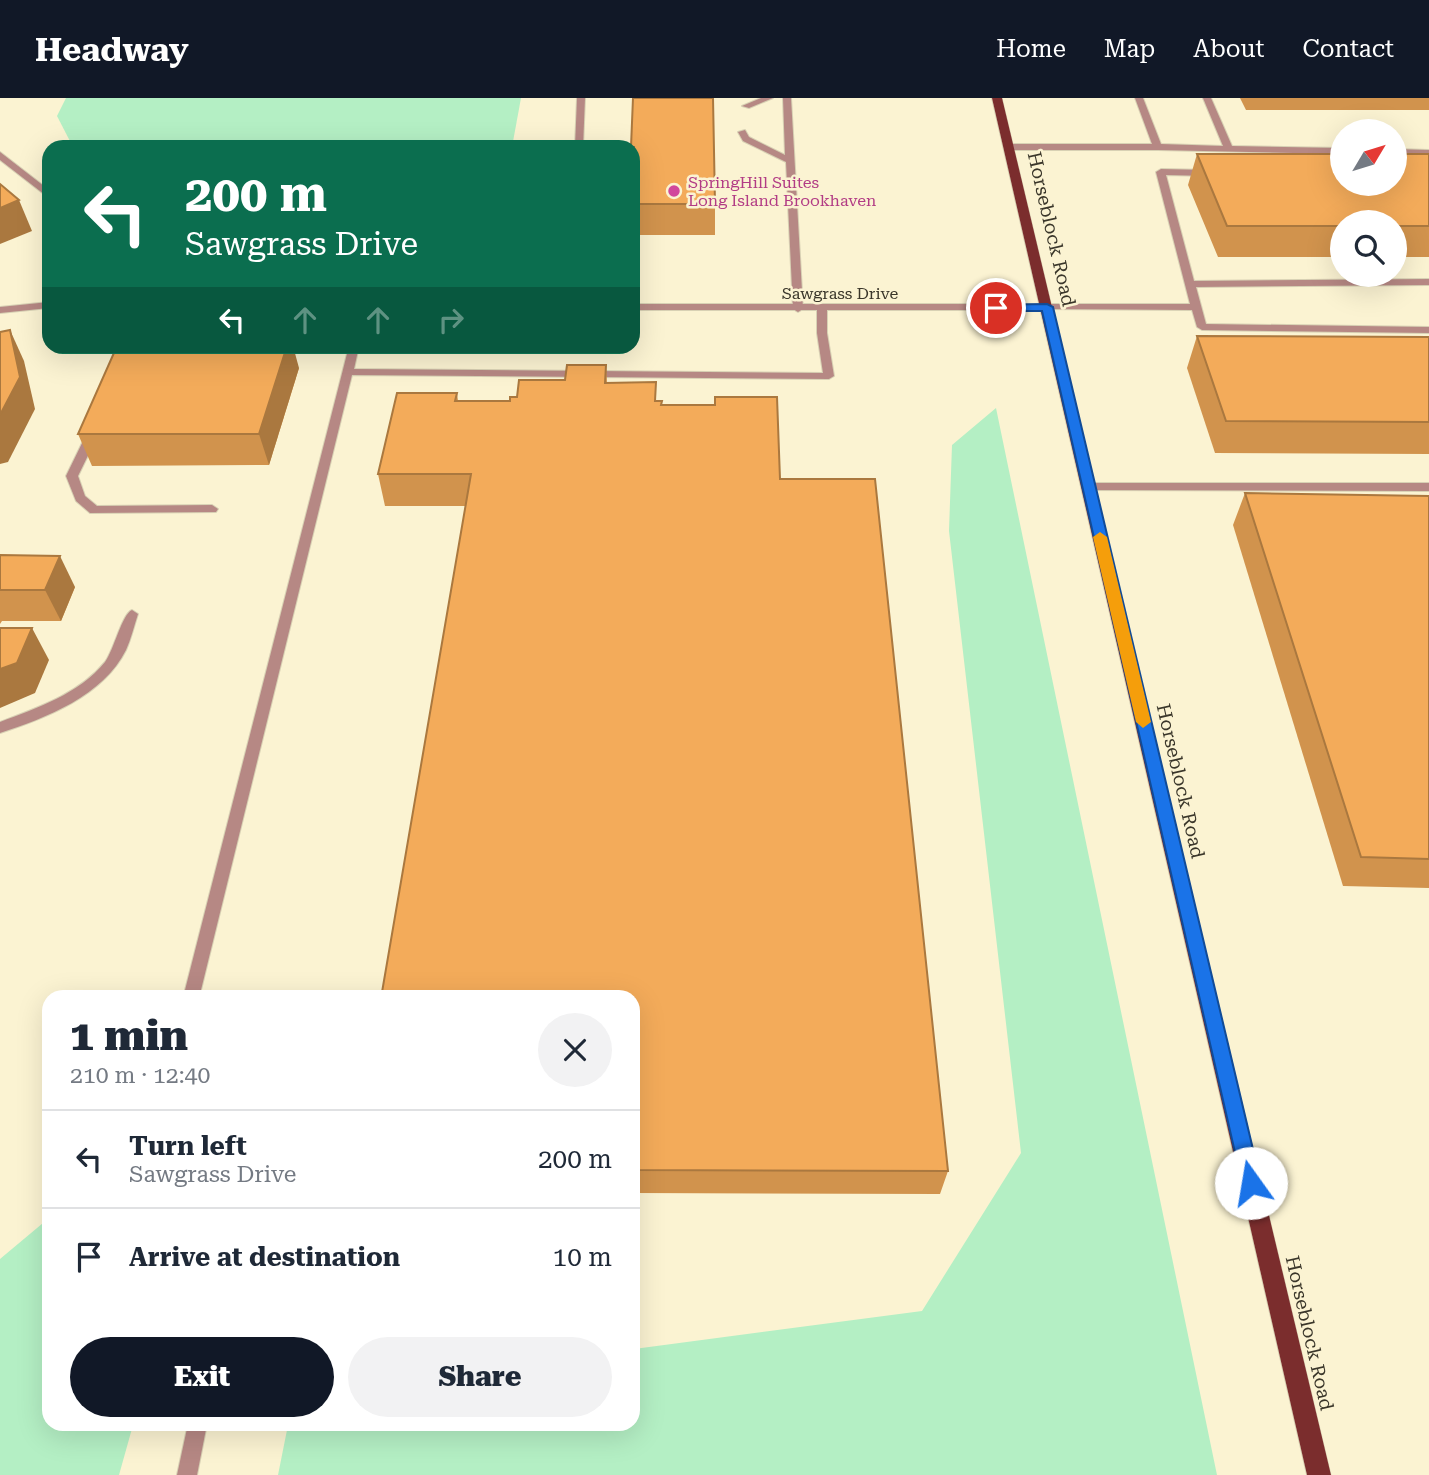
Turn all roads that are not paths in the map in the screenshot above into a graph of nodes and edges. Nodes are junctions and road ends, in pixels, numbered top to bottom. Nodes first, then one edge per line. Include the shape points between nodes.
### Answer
1 (581, 98) edge
2 (769, 98) edge
3 (787, 98) edge
4 (997, 98) edge
5 (1139, 98) edge
6 (1207, 98) edge
7 (747, 106) dead end
8 (742, 132) dead end
9 (579, 140) edge
10 (1009, 147) junction
11 (1158, 147) junction
12 (1228, 149) junction
13 (1330, 151) edge
14 (1407, 152) edge
15 (1429, 153) edge
16 (0, 155) edge
17 (790, 161) junction
18 (1217, 173) edge
19 (42, 189) edge
20 (1429, 282) edge
21 (1189, 284) junction
22 (42, 306) edge
23 (640, 307) edge
24 (1047, 307) junction
25 (1196, 307) junction
26 (798, 309) junction
27 (822, 309) junction
28 (0, 310) edge
29 (1429, 330) edge
30 (352, 354) edge
31 (348, 372) junction
32 (96, 426) edge
33 (1429, 486) edge
34 (1088, 487) junction
35 (212, 509) dead end
36 (132, 614) dead end
37 (0, 728) edge
38 (193, 990) edge
39 (196, 1431) edge
40 (187, 1475) edge
41 (1319, 1475) edge

1 - 9 street
2 - 7 street
3 - 17 street
4 - 10 main road, Horseblock Road
5 - 11 street
6 - 12 street
8 - 17 street via 746,139
10 - 11 street
10 - 24 main road, Horseblock Road
11 - 12 street
12 - 13 street
14 - 15 street
16 - 19 street
17 - 26 street
18 - 21 street via 1161,172
20 - 21 street
21 - 25 street
22 - 28 street
23 - 26 street, Sawgrass Drive
24 - 25 street, Sawgrass Drive
24 - 27 street, Sawgrass Drive
24 - 34 main road, Horseblock Road
25 - 29 street via 1202,327
26 - 27 street, Sawgrass Drive
27 - 31 street via 830,376
30 - 31 street
31 - 38 street
32 - 35 street via 72,476 80,498 94,510
33 - 34 street
34 - 41 main road, Horseblock Road
36 - 37 street via 118,652 95,681 54,706
39 - 40 street

